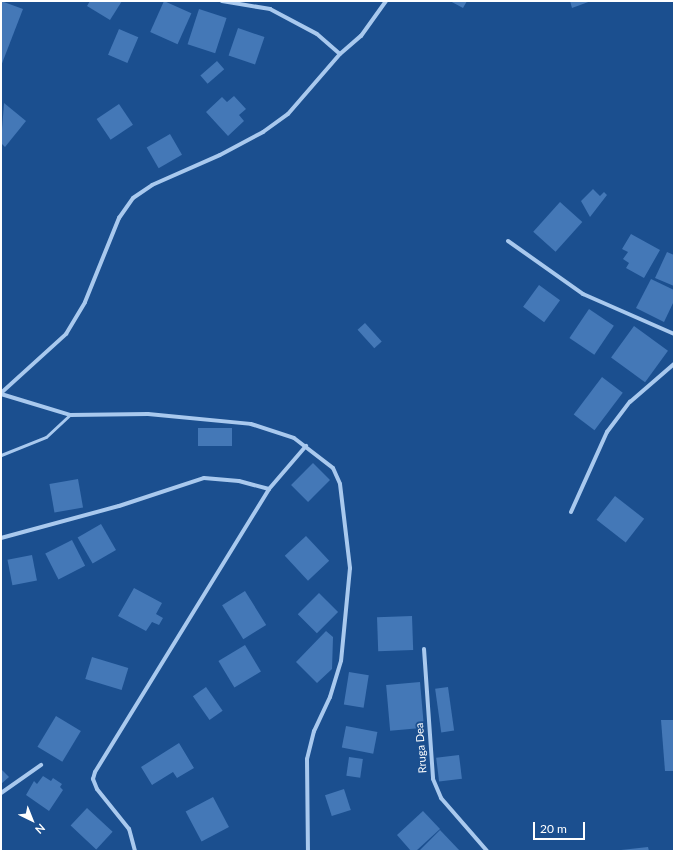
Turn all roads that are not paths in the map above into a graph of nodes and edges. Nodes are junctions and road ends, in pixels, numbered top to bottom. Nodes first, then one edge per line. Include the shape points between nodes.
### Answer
1 (222, 1) edge
2 (386, 1) edge
3 (340, 54) junction
4 (508, 241) dead end
5 (674, 334) edge
6 (674, 364) edge
7 (1, 393) edge
8 (70, 415) junction
9 (306, 446) junction
10 (1, 455) edge
11 (269, 489) junction
12 (571, 512) dead end
13 (1, 538) edge
14 (424, 649) dead end
15 (41, 765) dead end
16 (1, 793) edge
17 (135, 851) edge
18 (308, 851) edge
19 (487, 851) edge

1 - 3 street via 270,9 317,34
2 - 3 street via 362,36
3 - 7 street via 288,114 263,132 220,155 152,185 133,198 119,218 85,302 66,334
4 - 5 street via 583,294
6 - 12 street via 630,402 607,432
7 - 8 street
8 - 9 street via 148,414 251,424 294,438
8 - 10 lane via 46,437
9 - 11 street
9 - 18 street via 333,468 340,484 350,568 341,661 330,697 314,731 307,759
11 - 13 street via 239,481 204,478 119,506
11 - 17 street via 95,772 93,780 96,789 129,829
14 - 19 street, Rruga Dea via 433,779 441,798
15 - 16 street

